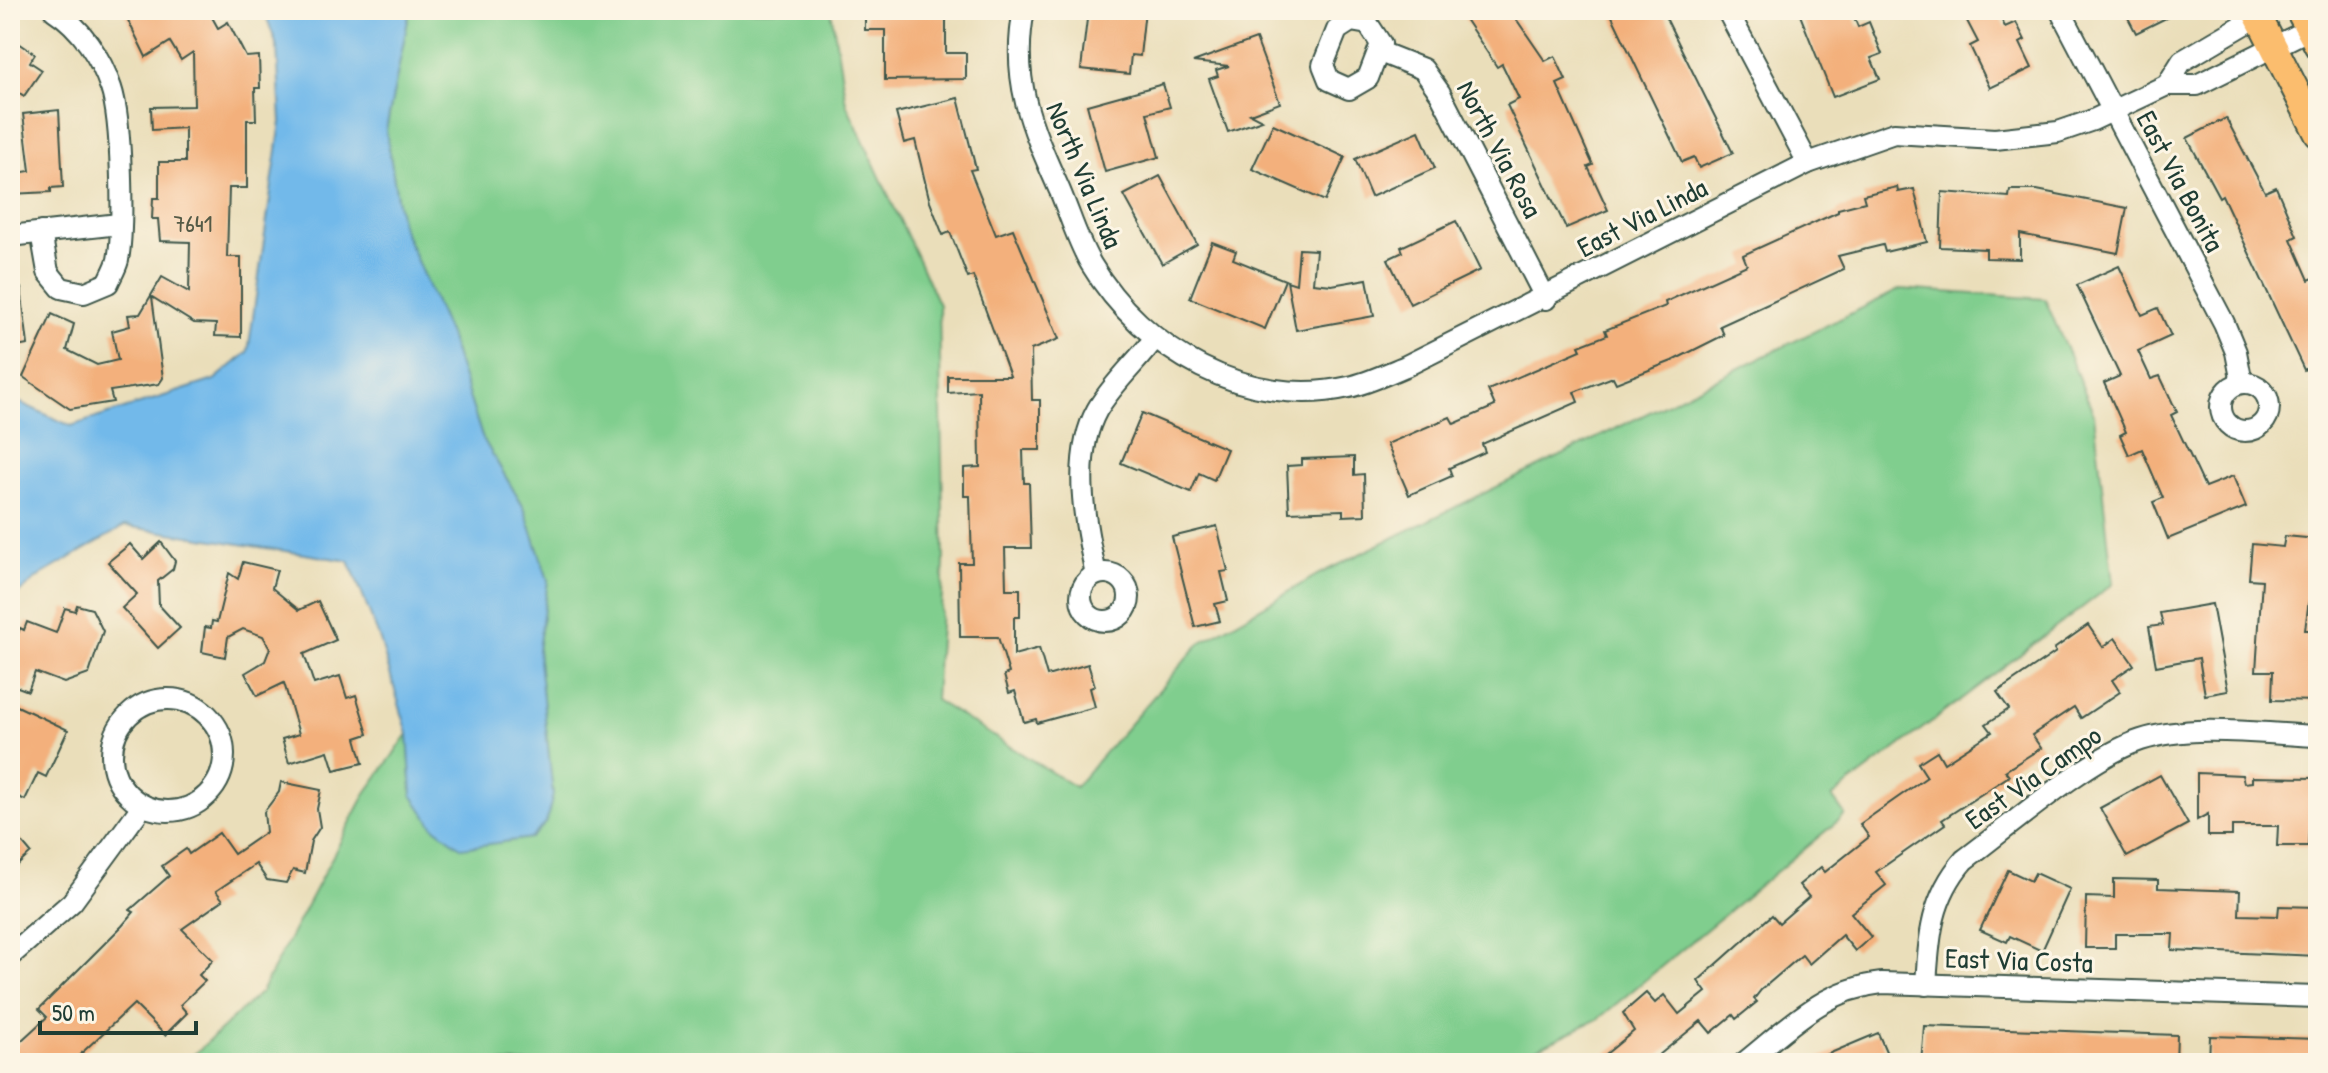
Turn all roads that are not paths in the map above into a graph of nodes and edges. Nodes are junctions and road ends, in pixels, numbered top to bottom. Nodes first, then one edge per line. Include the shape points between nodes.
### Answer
1 (54, 10) edge
2 (1024, 10) edge
3 (1727, 10) edge
4 (2060, 10) edge
5 (2260, 12) edge
6 (2311, 28) edge
7 (2275, 49) junction
8 (1380, 52) dead end
9 (2167, 85) junction
10 (2112, 112) junction
11 (2318, 134) edge
12 (1808, 163) junction
13 (119, 224) junction
14 (41, 232) junction
15 (10, 236) edge
16 (1546, 299) junction
17 (1155, 338) junction
18 (2242, 383) dead end
19 (1096, 574) dead end
20 (2318, 736) edge
21 (143, 805) junction
22 (10, 956) edge
23 (1926, 985) junction
24 (2318, 997) edge
25 (1744, 1063) edge

1 - 13 street via 94,51 112,90
2 - 17 street, North Via Linda via 1018,73 1029,121 1090,263 1126,314
3 - 12 street
4 - 10 street, East Via Bonita
5 - 7 main road
5 - 9 street, East Via Linda via 2182,61
6 - 7 street
7 - 9 street, East Via Linda via 2197,85
7 - 11 main road
8 - 16 street, North Via Rosa via 1423,69 1440,93
9 - 10 street, East Via Linda
10 - 12 street, East Via Linda via 2027,137 1894,133
10 - 18 street, East Via Bonita via 2224,323
12 - 16 street, East Via Linda
13 - 14 street
13 - 14 street via 118,262 108,283 84,293 61,288 48,272
14 - 15 street
16 - 17 street, East Via Linda via 1406,366 1349,387 1305,392 1266,391 1228,378 1176,355
17 - 19 street via 1096,412 1086,442 1083,483
20 - 23 street, East Via Campo via 2175,732 2108,754 1964,860 1948,879 1930,927
21 - 21 street via 169,810 196,804 220,777 223,741 210,718 188,702 160,700 134,710 113,741 117,778
21 - 22 street via 72,902
23 - 24 street, East Via Costa
23 - 25 street, East Via Costa via 1882,983 1836,993

